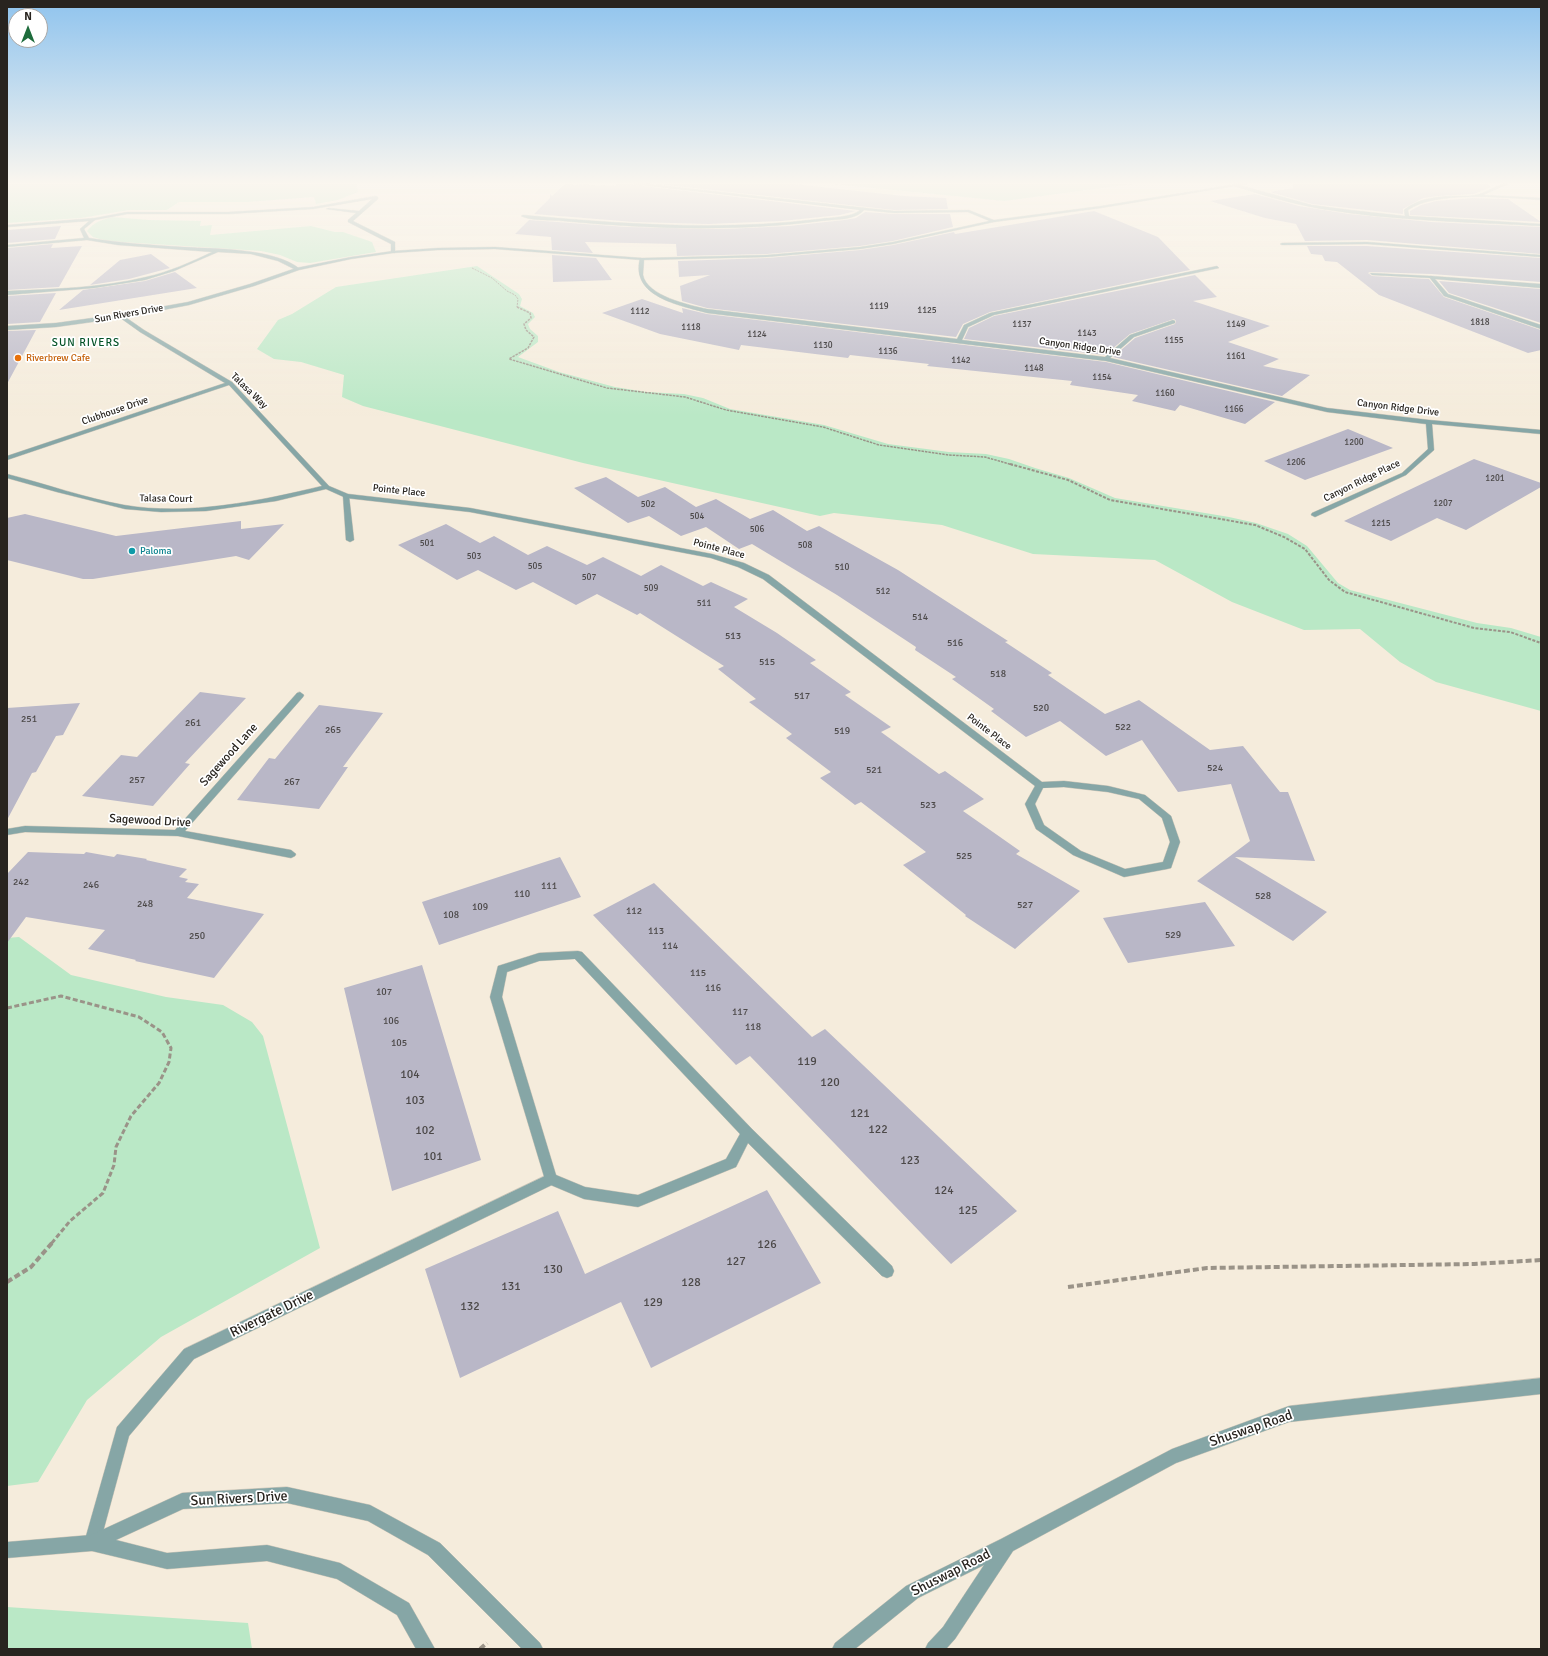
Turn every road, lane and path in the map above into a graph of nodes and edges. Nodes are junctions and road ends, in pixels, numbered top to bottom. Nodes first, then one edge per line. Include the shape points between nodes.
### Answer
1 (194, 261) edge
2 (283, 261) edge
3 (335, 261) edge
4 (642, 261) edge
5 (471, 267) dead end
6 (1217, 267) dead end
7 (298, 269) junction
8 (1372, 274) dead end
9 (1431, 276) junction
10 (1541, 286) edge
11 (7, 293) edge
12 (121, 316) junction
13 (1173, 322) dead end
14 (1541, 327) edge
15 (7, 328) edge
16 (958, 342) junction
17 (1106, 359) junction
18 (230, 383) junction
19 (1428, 422) junction
20 (1541, 432) edge
21 (7, 458) edge
22 (7, 476) edge
23 (328, 487) junction
24 (346, 496) junction
25 (1315, 515) dead end
26 (350, 540) dead end
27 (1541, 643) edge
28 (300, 695) dead end
29 (1040, 785) junction
30 (7, 832) edge
31 (178, 833) junction
32 (291, 854) dead end
33 (7, 1008) edge
34 (747, 1133) junction
35 (551, 1179) junction
36 (1541, 1260) edge
37 (887, 1271) dead end
38 (7, 1282) edge
39 (1068, 1287) dead end
40 (1541, 1386) edge
41 (92, 1543) junction
42 (1008, 1545) junction
43 (7, 1550) edge
44 (487, 1643) dead end
45 (426, 1649) edge
46 (480, 1649) edge
47 (534, 1649) edge
48 (841, 1649) edge
49 (934, 1649) edge

1 - 11 street via 145,278 88,287
2 - 7 street
3 - 7 street, Sun Rivers Drive
4 - 16 street, Canyon Ridge Drive via 641,275 645,284 653,291 673,302 707,311
5 - 27 path via 515,294 518,299 517,307 530,313 531,318 524,324 526,330 534,337 533,343 509,359 608,388 685,397 726,410 823,427 879,445 949,455 985,457 1068,480 1110,500 1255,525 1305,549 1329,580 1345,592 1474,628 1510,632
6 - 16 street via 992,314 966,326
7 - 12 street, Sun Rivers Drive via 189,303
8 - 9 street
9 - 10 street
9 - 14 street via 1446,295
12 - 15 street, Sun Rivers Drive via 56,325
12 - 18 street, Talasa Way
13 - 17 street via 1132,336
16 - 17 street, Canyon Ridge Drive
17 - 19 street, Canyon Ridge Drive via 1327,410
18 - 21 street, Clubhouse Drive
18 - 23 street, Talasa Way
19 - 20 street, Canyon Ridge Drive
19 - 25 street, Canyon Ridge Place via 1431,450 1404,474
22 - 23 street, Talasa Court via 125,507 161,510 206,509 276,499
23 - 24 street, Pointe Place
24 - 26 street
24 - 29 street, Pointe Place via 470,510 712,556 741,565 766,577
28 - 31 street, Sagewood Lane
29 - 29 street via 1030,804 1040,827 1076,853 1124,873 1167,865 1175,842 1166,816 1142,797 1108,789 1064,784
30 - 31 street, Sagewood Drive via 25,829
31 - 32 street, Sagewood Drive
33 - 38 path via 61,996 139,1017 162,1032 171,1048 169,1062 159,1083 131,1116 116,1147 114,1165 103,1193 70,1221 31,1267
34 - 35 street via 732,1163 638,1201 584,1193
34 - 35 street via 578,955 539,957 502,969 496,998
34 - 37 street
35 - 41 street, Rivergate Drive via 189,1354 122,1432
36 - 39 path via 1474,1264 1207,1268
40 - 42 street, Shuswap Road via 1289,1414 1172,1457
41 - 43 street, Sun Rivers Drive
41 - 45 street, Sun Rivers Drive via 167,1562 267,1553 340,1571 404,1609
41 - 47 street, Sun Rivers Drive via 182,1501 287,1494 370,1513 434,1549
42 - 48 street, Shuswap Road via 912,1592
42 - 49 street, Shuswap Road via 949,1633
44 - 46 path

